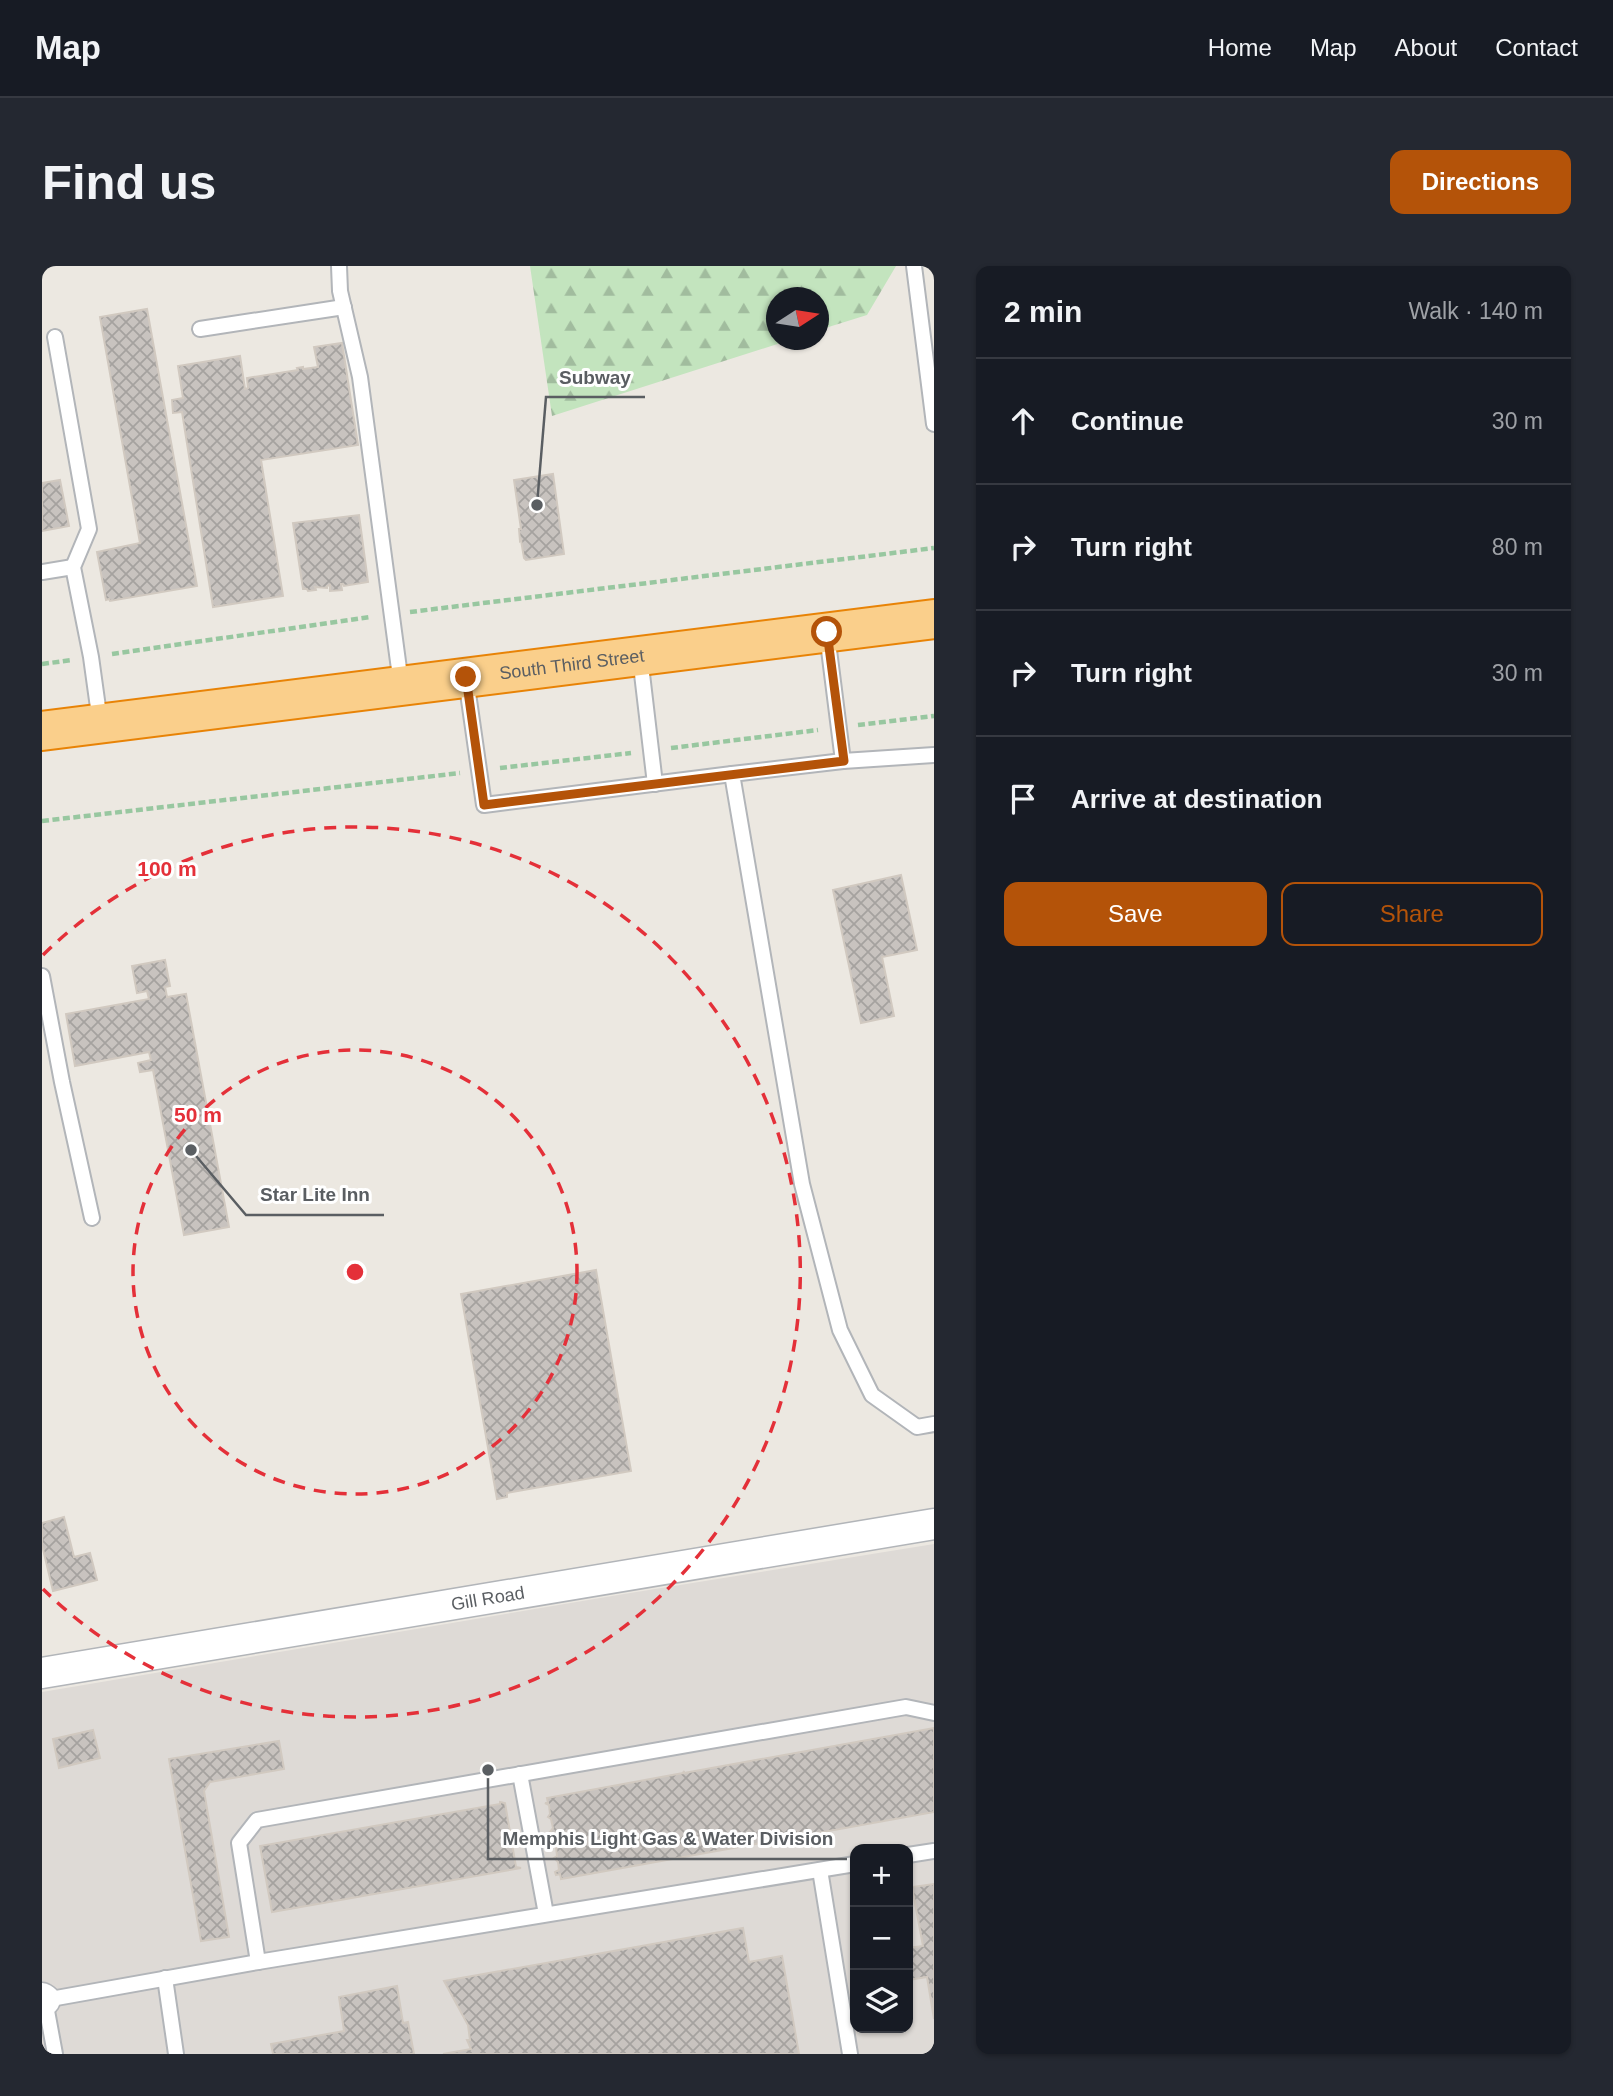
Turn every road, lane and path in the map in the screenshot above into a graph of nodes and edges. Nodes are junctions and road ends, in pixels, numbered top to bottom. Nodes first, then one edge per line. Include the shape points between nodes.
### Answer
1 (339, 266) edge
2 (914, 266) edge
3 (344, 307) junction
4 (200, 329) dead end
5 (55, 337) dead end
6 (934, 424) edge
7 (934, 548) edge
8 (73, 567) junction
9 (42, 572) edge
10 (391, 614) junction
11 (934, 619) edge
12 (827, 632) junction
13 (640, 655) junction
14 (91, 657) junction
15 (42, 664) edge
16 (466, 677) junction
17 (401, 685) junction
18 (101, 723) junction
19 (42, 731) edge
20 (934, 755) edge
21 (844, 761) junction
22 (732, 774) junction
23 (655, 784) junction
24 (42, 976) edge
25 (92, 1218) dead end
26 (934, 1424) edge
27 (934, 1524) edge
28 (42, 1673) edge
29 (934, 1713) edge
30 (520, 1774) junction
31 (934, 1851) edge
32 (913, 1854) edge
33 (850, 1865) edge
34 (820, 1870) junction
35 (545, 1914) junction
36 (258, 1962) junction
37 (164, 1978) junction
38 (44, 1999) edge
39 (55, 2054) edge
40 (176, 2054) edge
41 (850, 2054) edge

1 - 3 lane
2 - 6 lane
3 - 4 lane
3 - 10 lane via 359,377
5 - 8 lane via 89,529
7 - 10 path
8 - 9 lane
8 - 14 lane
10 - 14 path
10 - 17 lane
11 - 12 highway, South Third Street
12 - 13 highway, South Third Street
12 - 21 lane
13 - 16 highway, South Third Street
13 - 23 lane
14 - 15 path
14 - 18 lane
16 - 17 highway, South Third Street
16 - 23 lane via 484,805
17 - 18 highway, South Third Street
18 - 19 highway, South Third Street
20 - 21 lane
21 - 22 lane
22 - 23 lane
22 - 26 lane via 802,1184 840,1330 872,1395 917,1427
24 - 25 lane
27 - 28 street, Gill Road
29 - 30 lane via 906,1707
30 - 35 lane
30 - 36 lane via 257,1820 239,1843
31 - 32 lane
33 - 34 lane
34 - 35 lane
34 - 41 lane
35 - 36 lane
36 - 37 lane
37 - 38 lane
37 - 40 lane
38 - 39 lane

